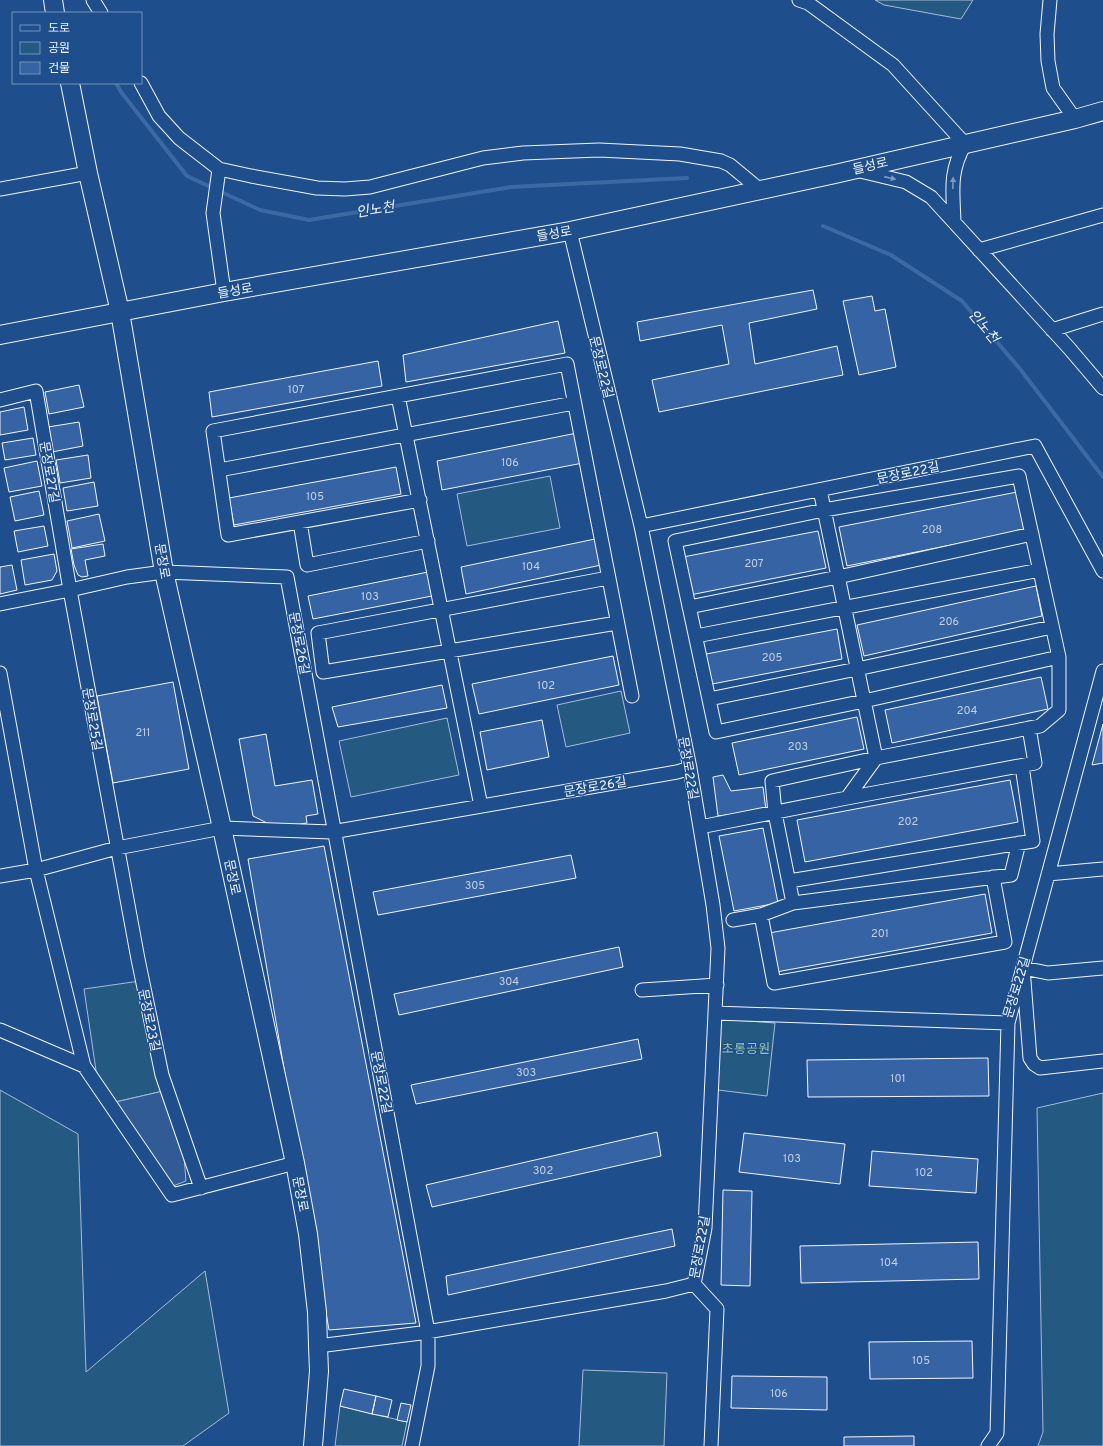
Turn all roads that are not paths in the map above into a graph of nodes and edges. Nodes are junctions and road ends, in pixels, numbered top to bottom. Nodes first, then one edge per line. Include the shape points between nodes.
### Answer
1 (53, 0) edge
2 (92, 0) edge
3 (799, 0) edge
4 (1050, 0) edge
5 (56, 12) edge
6 (100, 12) edge
7 (70, 84) edge
8 (142, 84) edge
9 (1103, 111) edge
10 (1075, 119) junction
11 (965, 144) junction
12 (852, 170) junction
13 (88, 173) junction
14 (219, 174) junction
15 (0, 189) edge
16 (758, 189) junction
17 (1103, 215) edge
18 (954, 222) junction
19 (570, 231) junction
20 (979, 250) junction
21 (224, 292) junction
22 (120, 312) junction
23 (1103, 314) edge
24 (1052, 330) junction
25 (0, 335) edge
26 (1103, 388) edge
27 (398, 396) junction
28 (0, 400) edge
29 (574, 403) junction
30 (406, 435) junction
31 (219, 470) junction
32 (820, 490) junction
33 (420, 500) junction
34 (824, 510) junction
35 (300, 522) junction
36 (641, 526) junction
37 (1032, 534) junction
38 (428, 541) junction
39 (1040, 570) junction
40 (1103, 571) edge
41 (164, 572) junction
42 (838, 577) junction
43 (608, 578) junction
44 (70, 590) junction
45 (0, 604) edge
46 (689, 607) junction
47 (844, 608) junction
48 (442, 609) junction
49 (617, 623) junction
50 (1052, 627) junction
51 (696, 636) junction
52 (450, 651) junction
53 (1059, 657) junction
54 (857, 669) junction
55 (1103, 672) edge
56 (0, 673) edge
57 (632, 696) dead end
58 (709, 699) junction
59 (864, 701) junction
60 (1029, 728) junction
61 (876, 758) junction
62 (1022, 766) junction
63 (690, 768) junction
64 (847, 798) junction
65 (481, 806) junction
66 (775, 813) junction
67 (700, 827) junction
68 (222, 828) junction
69 (335, 831) junction
70 (1019, 843) junction
71 (117, 848) junction
72 (1103, 869) edge
73 (36, 870) junction
74 (1048, 874) junction
75 (0, 876) edge
76 (993, 877) junction
77 (789, 881) junction
78 (793, 904) junction
79 (761, 915) junction
80 (733, 920) dead end
81 (1023, 968) junction
82 (1103, 968) edge
83 (716, 984) junction
84 (642, 990) dead end
85 (715, 1013) junction
86 (1008, 1023) junction
87 (0, 1030) edge
88 (1103, 1061) edge
89 (84, 1066) junction
90 (295, 1163) junction
91 (201, 1188) junction
92 (694, 1284) junction
93 (428, 1332) junction
94 (318, 1346) junction
95 (313, 1446) edge
96 (412, 1446) edge
97 (711, 1446) edge
98 (988, 1446) edge

1 - 5 street
2 - 6 street
3 - 11 street via 893,65
4 - 10 street via 1048,61 1053,88
7 - 13 street, 문장로
8 - 14 street via 159,116
9 - 10 street, 들성로
10 - 11 street, 들성로
11 - 12 street, 들성로
18 -> 11 street via 954,168
12 - 16 street, 들성로
12 -> 18 street via 906,182 931,197
13 - 15 street
13 - 22 street, 문장로
14 - 16 street via 251,176 316,188 345,189 370,187 483,158 523,153 647,152 721,161 730,165
14 - 21 street via 213,213
16 - 19 street, 들성로
17 - 20 street
18 - 20 street
19 - 21 street, 들성로
19 - 36 street, 문장로22길
20 - 24 street
21 - 22 street, 들성로
22 - 25 street, 들성로
22 - 41 street, 문장로
23 - 24 street
24 - 26 street
27 - 29 street via 567,364
27 - 30 street
27 - 31 street via 213,431
28 - 44 street, 문장로27길 via 36,391
29 - 30 street
29 - 43 street
30 - 31 street
30 - 33 street
31 - 35 street via 228,535
32 - 34 street
32 - 36 street, 문장로22길
32 - 40 street, 문장로22길 via 1035,446
33 - 35 street
33 - 38 street
34 - 37 street via 1019,476
34 - 42 street
34 - 46 street via 675,541
35 - 38 street via 307,565
36 - 63 street, 문장로22길
37 - 39 street
37 - 42 street
38 - 48 street
39 - 47 street
39 - 50 street
41 - 44 street via 127,576
41 - 68 street, 문장로
41 - 69 street, 문장로26길 via 287,576
42 - 46 street
42 - 47 street
43 - 48 street
43 - 49 street
44 - 45 street
44 - 71 street, 문장로25길
46 - 51 street
47 - 51 street
47 - 54 street
48 - 52 street
48 - 52 street via 318,633 323,672
49 - 52 street
49 - 57 street
50 - 53 street
50 - 54 street
51 - 58 street
52 - 65 street
53 - 59 street
53 - 60 street via 1059,710 1040,726
54 - 58 street
54 - 59 street
55 - 74 street, 문장로22길
56 - 73 street
58 - 59 street via 716,732
59 - 61 street
60 - 61 street
60 - 62 street via 1035,763
61 - 64 street
61 - 66 street via 772,781
62 - 64 street
62 - 70 street via 1032,841
63 - 65 street, 문장로26길
63 - 67 street, 문장로22길
64 - 66 street
65 - 69 street, 문장로26길
66 - 67 street
66 - 77 street
67 - 83 street, 문장로22길 via 718,948
68 - 69 street, 문장로26길
68 - 71 street
68 - 90 street, 문장로
69 - 93 street, 문장로22길
70 - 76 street via 1011,875
70 - 77 street
71 - 73 street
71 - 91 street, 문장로23길 via 162,1075
72 - 74 street
73 - 75 street
73 - 89 street
74 - 81 street, 문장로22길
76 - 78 street
76 - 79 street via 1006,942 774,983
77 - 78 street
78 - 79 street
79 - 80 street
81 - 82 street via 1048,973
81 - 86 street, 문장로22길
81 - 88 street via 1030,1058 1034,1064 1040,1068
83 - 84 street
83 - 85 street, 문장로22길
85 - 86 street, 문장로22길
85 - 92 street, 문장로22길 via 705,1228
86 - 98 street via 997,1433
87 - 89 street
89 - 91 street via 172,1195
90 - 91 street
90 - 94 street, 문장로 via 308,1234 317,1312
92 - 93 street, 문장로22길
92 - 97 street via 717,1309
93 - 94 street, 문장로22길
93 - 96 street via 428,1366
94 - 95 street, 문장로

